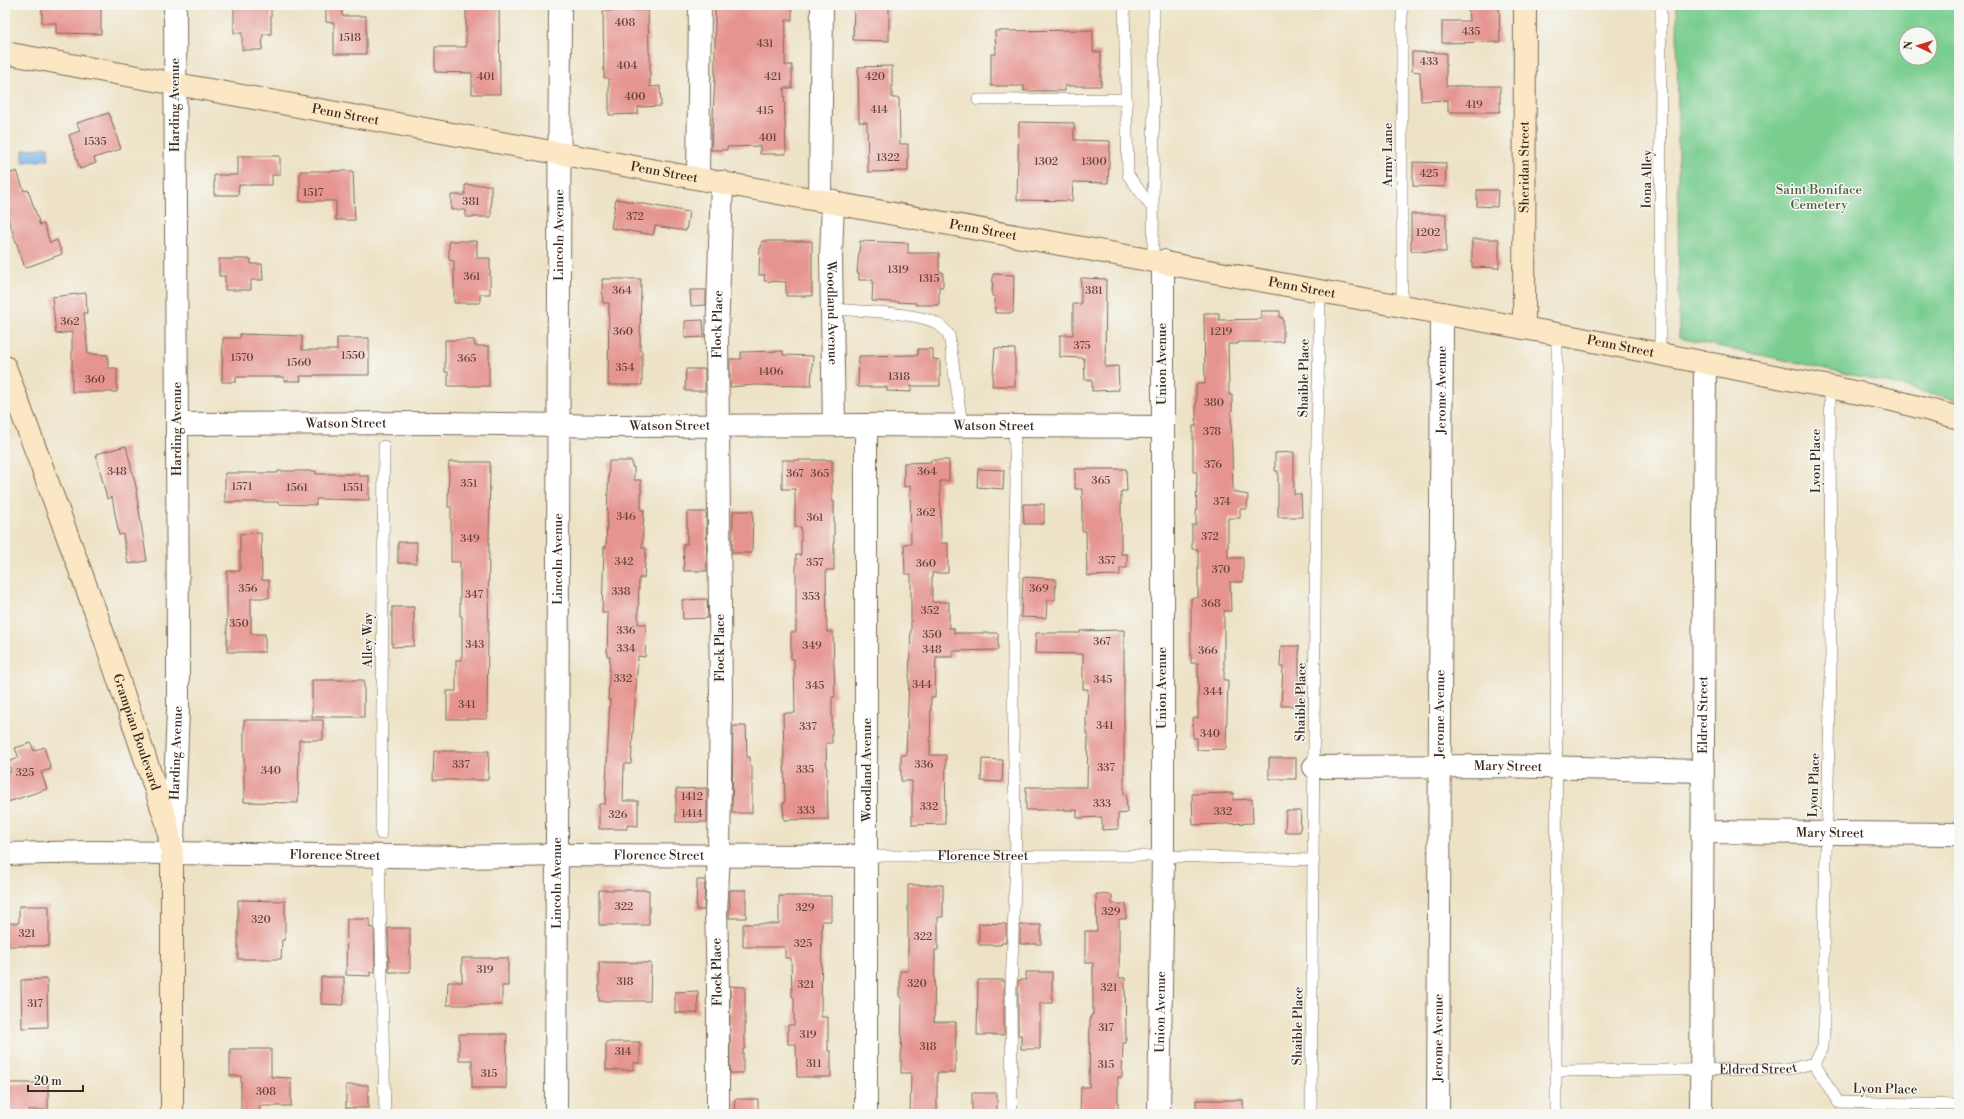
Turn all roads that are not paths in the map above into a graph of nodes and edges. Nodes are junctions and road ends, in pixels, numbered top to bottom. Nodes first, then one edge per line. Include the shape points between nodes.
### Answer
1 (174, 5) edge
2 (560, 5) edge
3 (700, 5) edge
4 (822, 5) edge
5 (1124, 5) edge
6 (1154, 5) edge
7 (1402, 5) edge
8 (1525, 5) edge
9 (1661, 5) edge
10 (5, 52) edge
11 (175, 84) junction
12 (1126, 99) junction
13 (978, 100) dead end
14 (559, 153) junction
15 (698, 178) junction
16 (722, 182) junction
17 (826, 200) junction
18 (1153, 209) junction
19 (1158, 260) junction
20 (1320, 290) junction
21 (1402, 306) junction
22 (832, 309) junction
23 (1442, 313) junction
24 (1524, 328) junction
25 (1557, 334) junction
26 (1660, 354) junction
27 (1705, 362) junction
28 (5, 367) edge
29 (1830, 387) junction
30 (1959, 418) edge
31 (178, 424) junction
32 (558, 424) junction
33 (834, 425) junction
34 (866, 425) junction
35 (962, 425) junction
36 (1014, 425) junction
37 (719, 426) junction
38 (1161, 427) junction
39 (384, 446) dead end
40 (1314, 767) junction
41 (1440, 767) junction
42 (1556, 768) junction
43 (1702, 771) junction
44 (1702, 832) junction
45 (1826, 834) junction
46 (1959, 834) edge
47 (380, 845) junction
48 (5, 854) edge
49 (172, 854) junction
50 (557, 855) junction
51 (719, 855) junction
52 (867, 856) junction
53 (1016, 856) junction
54 (1163, 856) junction
55 (1314, 860) junction
56 (1814, 1063) junction
57 (1700, 1069) junction
58 (1556, 1072) junction
59 (1959, 1105) edge
60 (172, 1114) edge
61 (385, 1114) edge
62 (556, 1114) edge
63 (718, 1114) edge
64 (866, 1114) edge
65 (1012, 1114) edge
66 (1159, 1114) edge
67 (1311, 1114) edge
68 (1438, 1114) edge
69 (1556, 1114) edge
70 (1701, 1114) edge

1 - 11 street, Harding Avenue
2 - 14 street, Lincoln Avenue
3 - 15 street
4 - 17 street, Woodland Avenue
5 - 12 lane
6 - 18 lane
7 - 21 lane, Army Lane
8 - 24 street, Sheridan Street
9 - 26 lane, Iona Alley
10 - 11 street, Penn Street
11 - 14 street, Penn Street
11 - 31 street, Harding Avenue
12 - 13 lane
12 - 18 lane via 1128,175
14 - 15 street, Penn Street
14 - 32 street, Lincoln Avenue
15 - 16 street, Penn Street
16 - 17 street, Penn Street
16 - 37 street, Flock Place via 718,331
17 - 19 street, Penn Street
17 - 22 street, Woodland Avenue
18 - 19 lane
19 - 20 street, Penn Street
19 - 38 street, Union Avenue
20 - 21 street, Penn Street
20 - 40 lane, Shaible Place
21 - 23 street, Penn Street
22 - 33 street, Woodland Avenue
22 - 35 lane via 918,317 943,326 950,335
23 - 24 street, Penn Street
23 - 41 street, Jerome Avenue
24 - 25 street, Penn Street
25 - 26 street, Penn Street
25 - 42 lane
26 - 27 street, Penn Street
27 - 29 street, Penn Street
27 - 43 street, Eldred Street
28 - 49 street, Grampian Boulevard via 129,708 167,823
29 - 30 street, Penn Street
29 - 45 lane, Lyon Place via 1831,673
31 - 32 street, Watson Street
31 - 49 street, Harding Avenue via 178,710
32 - 37 street, Watson Street
32 - 50 street, Lincoln Avenue
33 - 34 street, Watson Street
33 - 37 street, Watson Street
34 - 35 street, Watson Street
34 - 52 street, Woodland Avenue
35 - 36 street, Watson Street
36 - 38 street, Watson Street
36 - 53 lane via 1016,481 1013,706
37 - 51 street, Flock Place
38 - 54 street, Union Avenue
39 - 47 lane, Alley Way
40 - 41 street, Mary Street
40 - 55 lane, Shaible Place
41 - 42 street, Mary Street
41 - 68 street, Jerome Avenue
42 - 43 street, Mary Street
42 - 58 lane
43 - 44 street, Eldred Street
44 - 45 street, Mary Street
44 - 57 street, Eldred Street
45 - 46 street, Mary Street
45 - 56 lane, Lyon Place via 1824,1029 1823,1047
47 - 49 street, Florence Street
47 - 50 street, Florence Street via 461,857
47 - 61 lane, Alley Way
48 - 49 street, Florence Street
49 - 60 street, Grampian Boulevard
50 - 51 street, Florence Street
50 - 62 street, Lincoln Avenue
51 - 52 street, Florence Street
51 - 63 street, Flock Place via 716,911
52 - 53 lane, Florence Street
52 - 64 street, Woodland Avenue
53 - 54 lane, Florence Street
53 - 65 lane via 1011,982
54 - 55 lane, Florence Street
54 - 66 street, Union Avenue
55 - 67 lane, Shaible Place
56 - 57 lane, Eldred Street via 1790,1069
56 - 59 lane, Lyon Place via 1838,1102
57 - 58 lane
57 - 70 street, Eldred Street
58 - 69 lane

